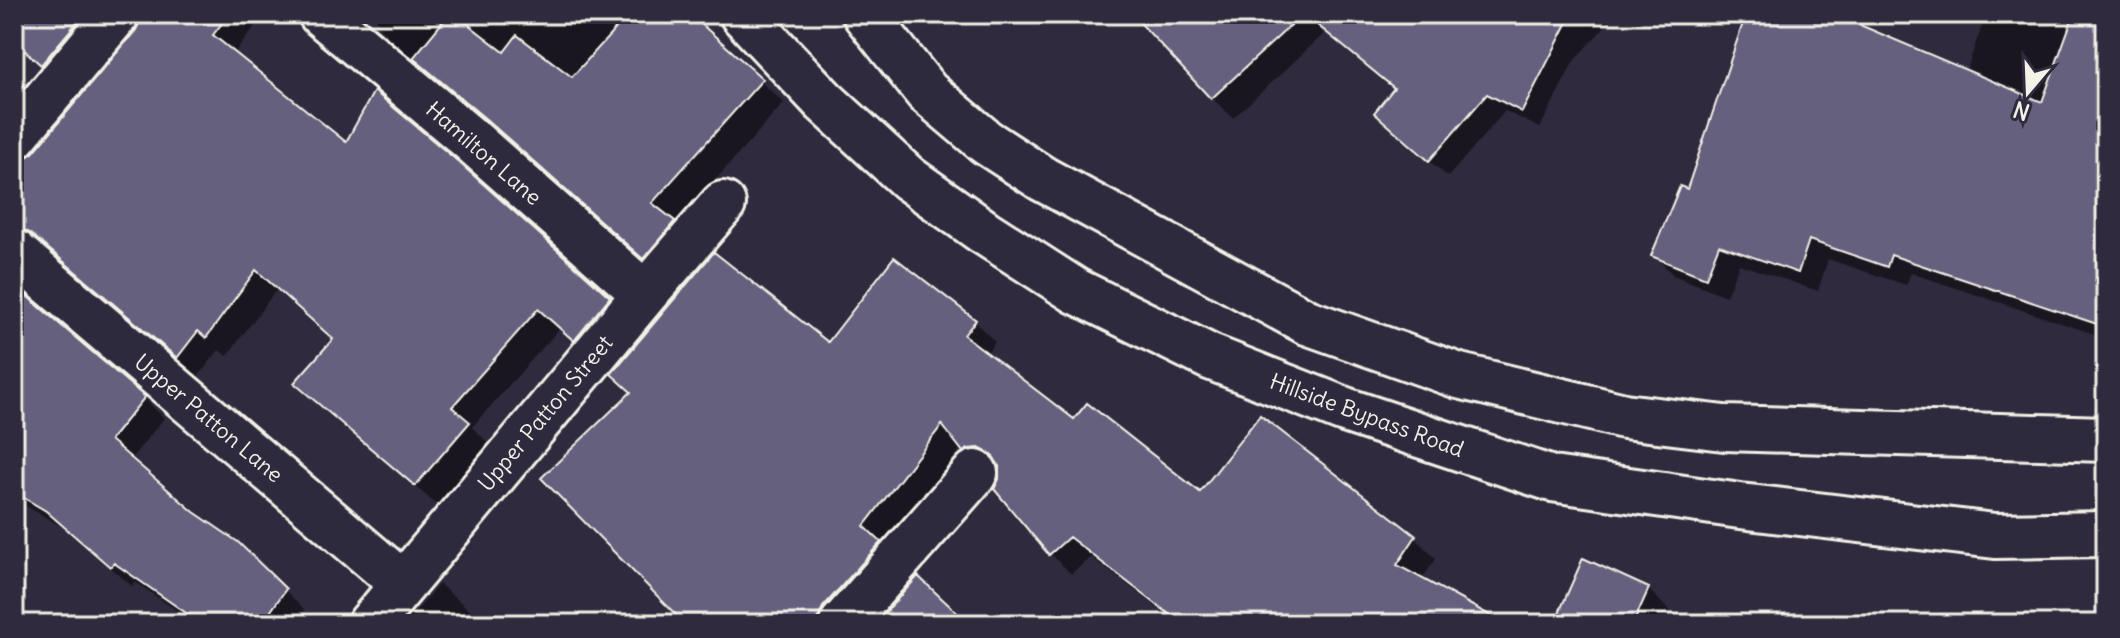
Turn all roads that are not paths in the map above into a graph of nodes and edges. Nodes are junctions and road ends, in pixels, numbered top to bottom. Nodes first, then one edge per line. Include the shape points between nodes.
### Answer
1 (117, 14) edge
2 (321, 14) edge
3 (742, 14) edge
4 (865, 14) edge
5 (14, 137) edge
6 (723, 204) dead end
7 (14, 252) edge
8 (645, 294) junction
9 (2106, 439) edge
10 (975, 473) dead end
11 (2106, 534) edge
12 (403, 584) junction
13 (370, 624) edge
14 (842, 624) edge

1 - 5 street
2 - 8 street, Hamilton Lane
3 - 11 street, Hillside Bypass Road via 897,168 984,232 1076,291 1210,357 1345,410 1552,479 1995,536
4 - 9 street via 927,92 986,142 1043,179 1307,322 1459,376 1624,416 1724,428
6 - 8 street, Upper Patton Street
7 - 12 street, Upper Patton Lane
8 - 12 street, Upper Patton Street
10 - 14 street
12 - 13 street, Upper Patton Street

